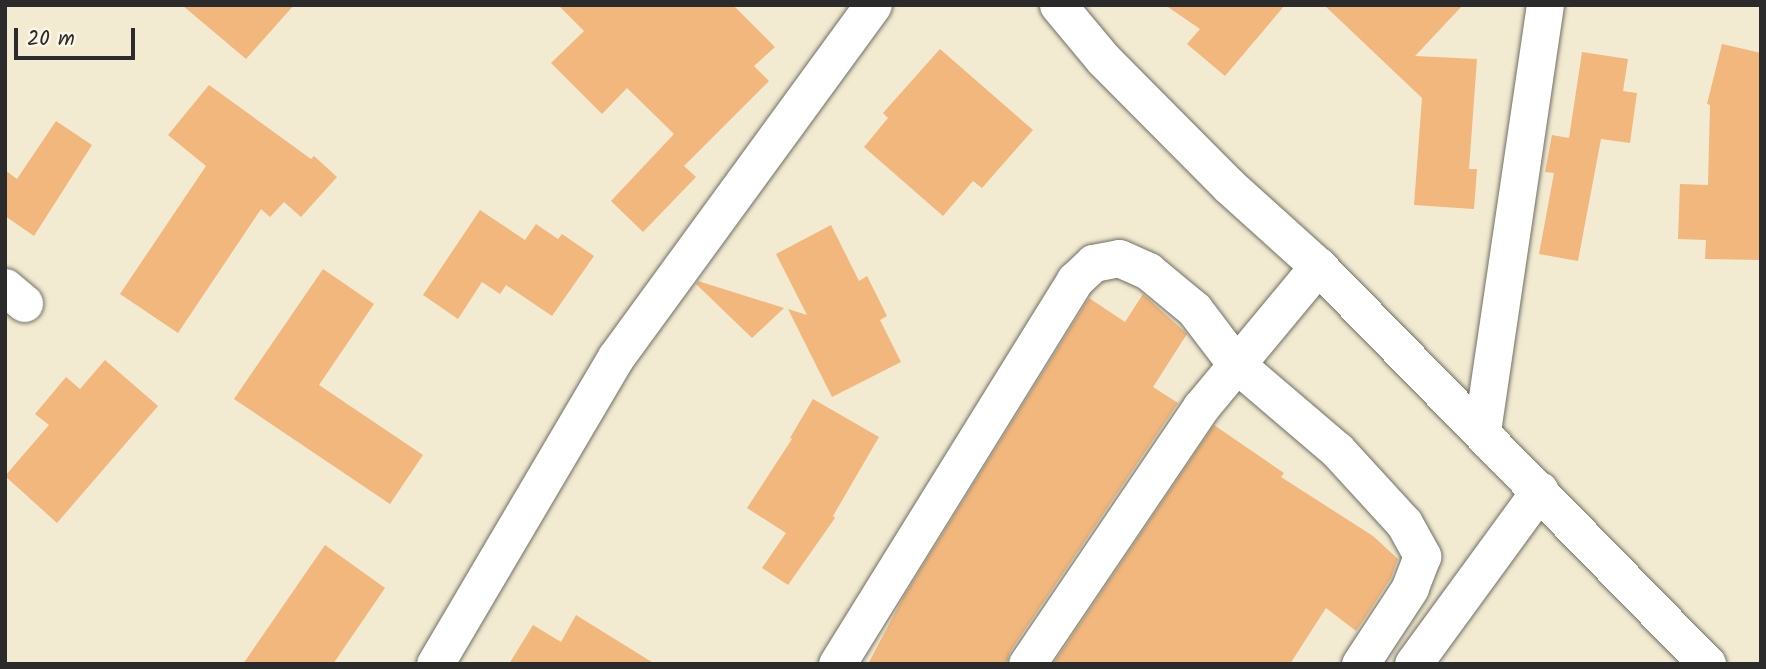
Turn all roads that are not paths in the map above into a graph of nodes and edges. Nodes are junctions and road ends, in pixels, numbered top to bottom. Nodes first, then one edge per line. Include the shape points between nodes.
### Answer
1 (873, 5) edge
2 (1058, 5) edge
3 (1545, 5) edge
4 (1318, 266) junction
5 (1236, 363) junction
6 (1482, 431) junction
7 (1540, 490) junction
8 (435, 664) edge
9 (837, 664) edge
10 (1027, 664) edge
11 (1360, 664) edge
12 (1413, 664) edge
13 (1707, 664) edge

1 - 8 street via 617,357
2 - 4 street via 1102,59 1229,186
3 - 6 street
4 - 5 street
4 - 6 street
5 - 9 street via 1194,309 1148,271 1119,258 1093,263 1075,280
5 - 10 street via 1201,407
5 - 11 street via 1337,450 1404,523 1422,556 1409,588
6 - 7 street
7 - 12 street
7 - 13 street

